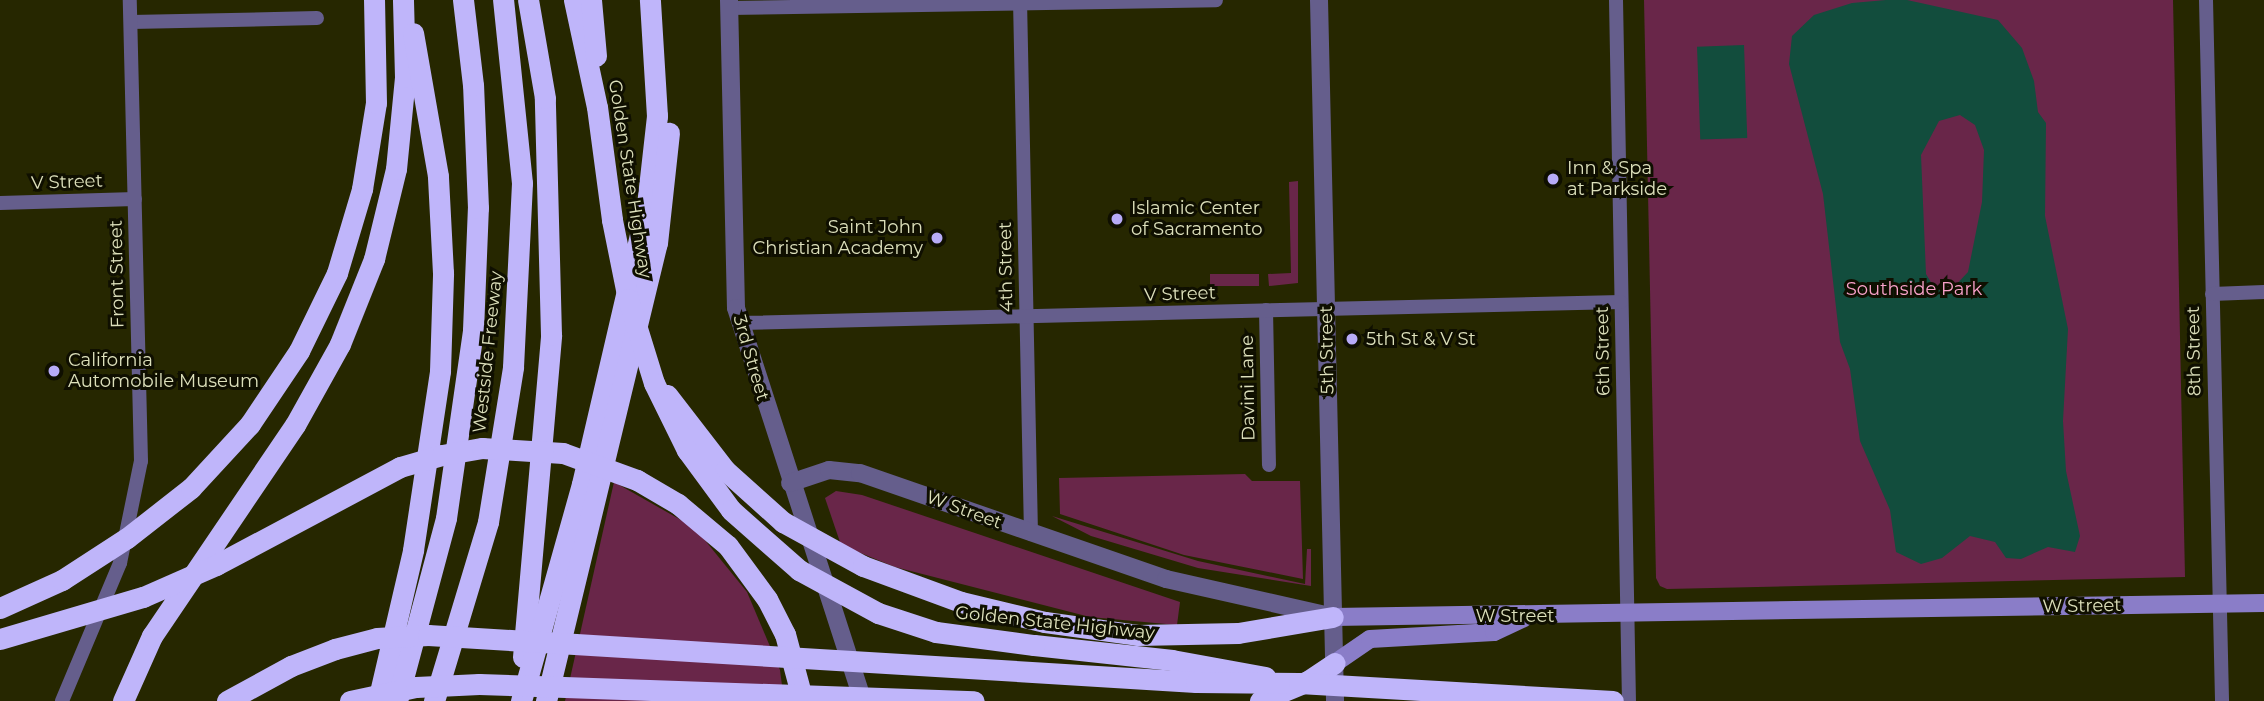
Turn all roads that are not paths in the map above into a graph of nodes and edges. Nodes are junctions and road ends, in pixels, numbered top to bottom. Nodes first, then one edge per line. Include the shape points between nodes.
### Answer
1 (130, 0) edge
2 (374, 0) edge
3 (404, 0) edge
4 (463, 0) edge
5 (503, 0) edge
6 (528, 0) edge
7 (574, 0) edge
8 (591, 0) edge
9 (652, 0) edge
10 (1216, 0) edge
11 (1319, 0) edge
12 (1616, 0) edge
13 (2206, 0) edge
14 (1020, 2) edge
15 (729, 4) edge
16 (317, 18) dead end
17 (131, 22) junction
18 (597, 107) junction
19 (135, 199) junction
20 (0, 203) edge
21 (2264, 292) edge
22 (2213, 294) junction
23 (1621, 302) junction
24 (1326, 308) junction
25 (1266, 310) junction
26 (1027, 318) junction
27 (740, 323) junction
28 (645, 356) junction
29 (1269, 465) dead end
30 (790, 483) junction
31 (1031, 534) junction
32 (2264, 603) edge
33 (2220, 604) junction
34 (0, 608) edge
35 (1530, 615) junction
36 (1627, 616) junction
37 (1334, 617) junction
38 (0, 639) edge
39 (1335, 663) junction
40 (1298, 683) junction
41 (1584, 700) edge
42 (62, 701) edge
43 (123, 701) edge
44 (227, 701) edge
45 (350, 701) edge
46 (378, 701) edge
47 (397, 701) edge
48 (434, 701) edge
49 (520, 701) edge
50 (546, 701) edge
51 (803, 701) edge
52 (863, 701) edge
53 (974, 701) edge
54 (1260, 701) edge
55 (1335, 701) edge
56 (1613, 701) edge
57 (1629, 701) edge
58 (2222, 701) edge

1 - 17 street, Front Street
2 - 34 highway, bridge via 376,103 362,189 337,273 299,351 250,424 191,488 73,573
3 - 43 highway via 405,78 396,169 374,259 340,344 295,425 152,636
3 - 46 highway via 438,176 443,273 440,370 413,550
4 - 47 highway, Westside Freeway via 473,85 478,208 473,331 446,518
5 - 48 highway, Westside Freeway via 522,183 513,367 488,522
6 - 49 highway via 545,98 551,321
7 - 18 highway, Golden State Highway
8 - 18 highway
9 - 49 highway via 657,116 647,205 582,484
9 - 50 highway via 668,82 668,163 662,211
10 - 14 street
11 - 24 street, 5th Street
12 - 23 street, 6th Street
13 - 22 street, 8th Street
14 - 15 street
14 - 26 street, 4th Street
15 - 27 street, 3rd Street via 734,279
16 - 17 street
17 - 19 street, Front Street
18 - 28 highway, Golden State Highway, bridge via 612,220
19 - 20 street, V Street
19 - 42 street, Front Street via 141,424 137,495 120,563
21 - 22 street
22 - 33 street, 8th Street
23 - 24 street, V Street
23 - 36 street, 6th Street
24 - 25 street, V Street
24 - 37 street, 5th Street
25 - 26 street, V Street
25 - 29 street, Davini Lane
26 - 27 street, V Street
26 - 31 street, 4th Street
27 - 30 street, 3rd Street
28 - 37 highway, bridge via 694,434 724,470 783,523 863,566 961,602 1045,622 1137,635 1238,632
28 - 40 highway, Golden State Highway, bridge via 672,424 732,510 799,569 878,613 936,632 984,641 1172,660
30 - 31 street, W Street via 829,470 848,470
30 - 52 street, 3rd Street
31 - 37 street, W Street via 1166,579
32 - 33 main road, W Street
33 - 36 main road, W Street
33 - 58 street, 8th Street
35 - 36 main road, W Street
35 - 37 main road, W Street
35 - 39 main road via 1494,632 1370,639
36 - 57 street, 6th Street
37 - 39 street, 5th Street
38 - 51 highway, bridge via 144,597 216,565 400,467 482,448 564,453 617,471 678,504 728,546 767,599 785,634
39 - 54 highway via 1308,681
39 - 55 street, 5th Street
40 - 41 highway, Golden State Highway, bridge
40 - 44 highway, bridge via 1196,682 428,635 377,638 335,649 291,666
41 - 56 highway, Golden State Highway
45 - 53 highway, bridge via 416,687 479,684

